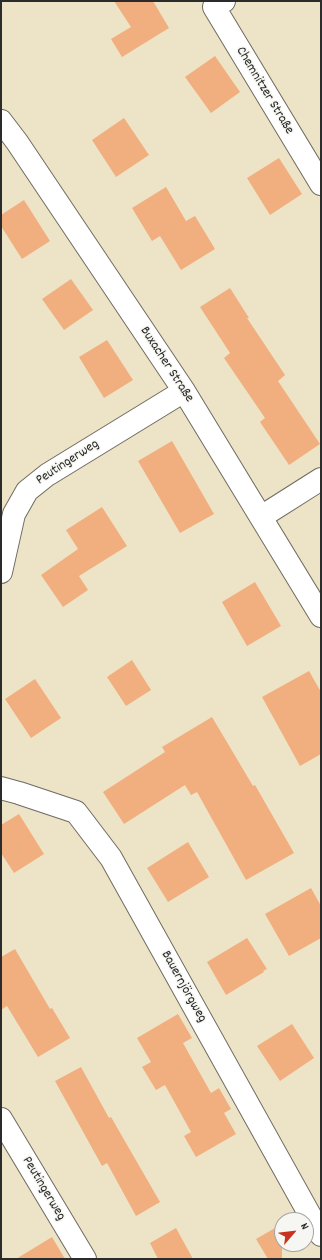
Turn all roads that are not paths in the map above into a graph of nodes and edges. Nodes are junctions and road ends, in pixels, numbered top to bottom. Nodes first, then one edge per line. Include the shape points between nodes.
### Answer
1 (224, 1) edge
2 (1, 121) edge
3 (321, 184) edge
4 (184, 391) junction
5 (321, 480) edge
6 (261, 517) junction
7 (1, 572) edge
8 (321, 616) edge
9 (1, 788) edge
10 (1, 1119) edge
11 (321, 1235) edge
12 (85, 1259) edge

1 - 3 street, Chemnitzer Straße via 214,7
2 - 4 street, Buxacher Straße
4 - 6 street, Buxacher Straße
4 - 7 street, Peutingerweg via 47,475 27,492 14,514
5 - 6 street
6 - 8 street, Buxacher Straße
9 - 11 street, Bauernjörgweg via 76,812 111,858
10 - 12 street, Peutingerweg

